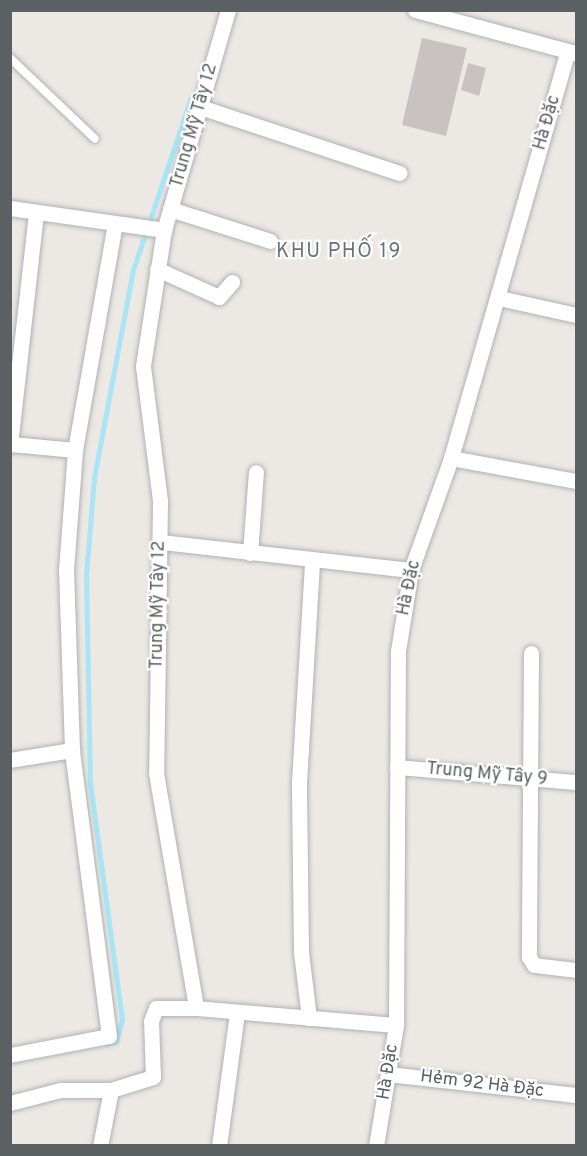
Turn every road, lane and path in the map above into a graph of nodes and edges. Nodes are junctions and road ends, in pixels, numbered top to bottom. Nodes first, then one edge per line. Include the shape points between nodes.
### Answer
1 (228, 10) edge
2 (416, 10) edge
3 (572, 52) edge
4 (10, 58) edge
5 (200, 107) junction
6 (95, 139) dead end
7 (399, 173) dead end
8 (10, 208) edge
9 (170, 209) junction
10 (36, 212) junction
11 (115, 224) junction
12 (160, 230) junction
13 (270, 241) dead end
14 (157, 269) junction
15 (232, 282) dead end
16 (498, 298) junction
17 (576, 315) edge
18 (11, 445) edge
19 (75, 450) junction
20 (451, 458) junction
21 (256, 472) dead end
22 (576, 481) edge
23 (161, 542) junction
24 (250, 553) junction
25 (312, 560) junction
26 (411, 570) junction
27 (531, 653) dead end
28 (72, 750) junction
29 (10, 760) edge
30 (397, 767) junction
31 (532, 778) junction
32 (576, 782) edge
33 (576, 970) edge
34 (196, 1008) junction
35 (237, 1012) junction
36 (309, 1018) junction
37 (396, 1025) junction
38 (10, 1055) edge
39 (388, 1074) junction
40 (111, 1090) junction
41 (576, 1095) edge
42 (10, 1103) edge
43 (100, 1146) edge
44 (219, 1146) edge
45 (376, 1146) edge

1 - 5 street, Trung Mỹ Tây 12
2 - 3 street
3 - 16 street, Hà Đặc
4 - 6 lane
5 - 7 street
5 - 9 street, Trung Mỹ Tây 12
8 - 10 street
9 - 12 street, Trung Mỹ Tây 12
9 - 13 street
10 - 11 street
10 - 18 street
11 - 12 street
11 - 19 street
12 - 14 street, Trung Mỹ Tây 12
14 - 15 street via 219,297
14 - 23 street, Trung Mỹ Tây 12 via 143,366
16 - 17 street
16 - 20 street, Hà Đặc
18 - 19 street
19 - 28 street via 66,570
20 - 22 street
20 - 26 street, Hà Đặc
21 - 24 street
23 - 24 street
23 - 34 street, Trung Mỹ Tây 12 via 156,774
24 - 25 street
25 - 26 street
25 - 36 street via 299,782 301,952
26 - 30 street, Hà Đặc via 398,651
27 - 31 street
28 - 29 street
28 - 38 street via 110,1036
30 - 31 street, Trung Mỹ Tây 9
30 - 37 street, Hà Đặc
31 - 32 street, Trung Mỹ Tây 9
31 - 33 street via 530,960 534,965
34 - 35 street
34 - 40 street via 156,1008 151,1021 153,1077
35 - 36 street
35 - 44 street
36 - 37 street
37 - 39 street, Hà Đặc
39 - 41 street, Hẻm 92 Hà Đặc
39 - 45 street, Hà Đặc
40 - 42 street via 60,1090
40 - 43 street

